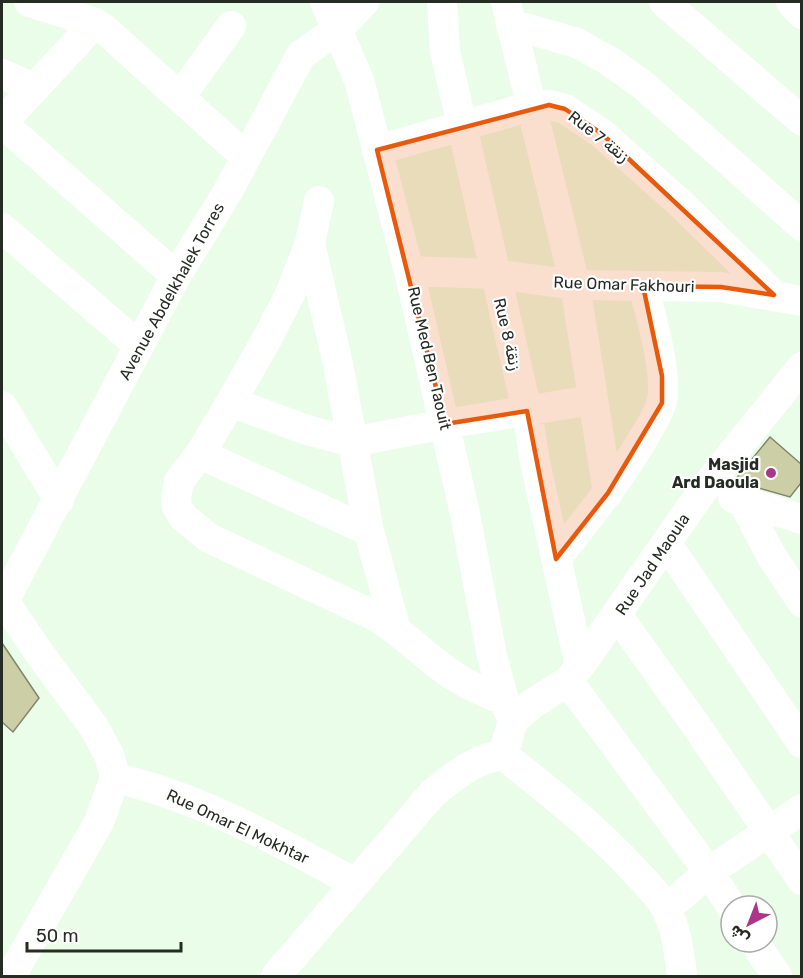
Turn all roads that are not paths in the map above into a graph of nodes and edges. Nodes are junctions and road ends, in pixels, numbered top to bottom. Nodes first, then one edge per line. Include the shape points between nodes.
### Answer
1 (29, 2) edge
2 (325, 2) edge
3 (364, 2) edge
4 (442, 2) edge
5 (664, 2) edge
6 (791, 2) edge
7 (92, 12) edge
8 (509, 13) edge
9 (801, 14) edge
10 (231, 26) dead end
11 (338, 29) junction
12 (2, 74) edge
13 (34, 88) junction
14 (180, 97) junction
15 (532, 106) junction
16 (801, 121) edge
17 (2, 123) edge
18 (461, 126) junction
19 (377, 150) junction
20 (246, 157) junction
21 (319, 201) dead end
22 (801, 226) edge
23 (2, 228) edge
24 (310, 243) junction
25 (410, 271) junction
26 (494, 274) junction
27 (176, 276) junction
28 (575, 285) junction
29 (643, 286) junction
30 (788, 298) edge
31 (139, 346) junction
32 (801, 367) edge
33 (592, 400) junction
34 (231, 402) junction
35 (2, 406) edge
36 (527, 411) junction
37 (445, 424) junction
38 (352, 442) junction
39 (200, 454) junction
40 (703, 490) junction
41 (608, 493) junction
42 (59, 500) junction
43 (742, 500) junction
44 (799, 514) edge
45 (369, 531) junction
46 (666, 543) junction
47 (556, 559) junction
48 (3, 599) edge
49 (801, 602) edge
50 (617, 615) junction
51 (395, 627) junction
52 (574, 673) junction
53 (509, 711) junction
54 (801, 743) edge
55 (503, 755) junction
56 (115, 778) junction
57 (801, 809) edge
58 (768, 831) junction
59 (709, 872) junction
60 (801, 880) edge
61 (355, 883) junction
62 (723, 894) edge
63 (667, 908) junction
64 (762, 954) edge
65 (11, 976) edge
66 (276, 976) edge
67 (682, 976) edge
68 (777, 976) edge

1 - 7 street
2 - 11 street, Rue Med Ben Taouit
3 - 11 street, Avenue Abdelkhalek Torres
4 - 18 street, Rue 8 زنقة via 445,51
5 - 16 street
6 - 9 street
7 - 13 street via 81,38
7 - 14 street
8 - 15 street
8 - 22 street via 577,43 619,67
10 - 14 street
11 - 19 street, Rue Med Ben Taouit via 359,80
11 - 20 street, Avenue Abdelkhalek Torres via 301,55
12 - 13 street
13 - 17 street
14 - 20 street
15 - 18 street, Rue 7 زنقة
15 - 28 street
15 - 30 street, Rue 7 زنقة via 566,109 600,134
17 - 27 street
18 - 19 street, Rue 7 زنقة
18 - 26 street, Rue 8 زنقة
19 - 25 street, Rue Med Ben Taouit
20 - 27 street, Avenue Abdelkhalek Torres
21 - 24 street
23 - 31 street
24 - 34 street via 268,337
24 - 38 street
25 - 26 street, Rue Omar Fakhouri
25 - 37 street, Rue Med Ben Taouit
26 - 28 street, Rue Omar Fakhouri
26 - 36 street, Rue 8 زنقة
27 - 31 street, Avenue Abdelkhalek Torres
28 - 29 street, Rue Omar Fakhouri
28 - 33 street
29 - 30 street, Rue Omar Fakhouri via 721,287
29 - 41 street via 662,376 662,403
31 - 42 street, Avenue Abdelkhalek Torres
32 - 40 street, Rue Jad Maoula
33 - 36 street
33 - 41 street
34 - 38 street
34 - 39 street
35 - 42 street
36 - 37 street
36 - 47 street, Rue 8 زنقة
37 - 38 street
37 - 53 street, Rue Med Ben Taouit via 492,656
38 - 45 street
39 - 45 street
39 - 51 street via 177,486 177,507 183,517 209,538
40 - 43 street
40 - 46 street, Rue Jad Maoula
41 - 47 street
42 - 48 street, Avenue Abdelkhalek Torres
43 - 44 street
43 - 49 street
45 - 51 street
46 - 50 street, Rue Jad Maoula
46 - 54 street
47 - 52 street, Rue 8 زنقة
48 - 56 street via 94,727 110,756
50 - 52 street, Rue Jad Maoula
50 - 58 street
51 - 53 street via 454,676
52 - 53 street, Rue Jad Maoula via 532,704
52 - 59 street
53 - 55 street
55 - 61 street via 478,762 433,793
55 - 63 street via 605,839
56 - 61 street, Rue Omar El Mokhtar via 205,808
56 - 65 street via 99,822
57 - 58 street
58 - 59 street
58 - 60 street
59 - 62 street
59 - 63 street
61 - 66 street
63 - 67 street
64 - 68 street

